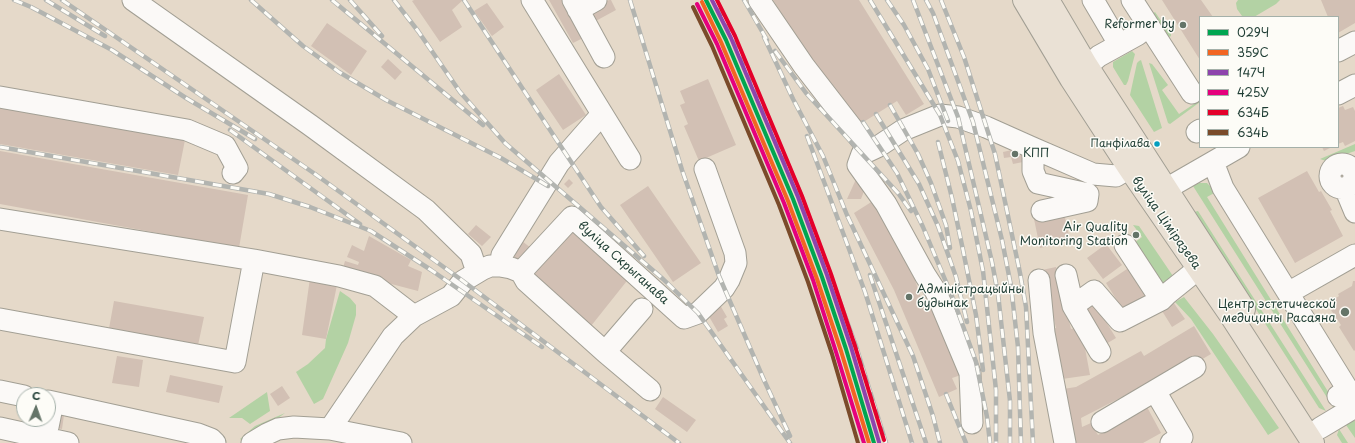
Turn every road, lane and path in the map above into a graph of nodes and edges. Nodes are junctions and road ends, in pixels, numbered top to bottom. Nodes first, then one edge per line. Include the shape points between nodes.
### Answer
1 (133, 0) edge
2 (532, 0) edge
3 (759, 0) edge
4 (1024, 0) edge
5 (1048, 0) edge
6 (1093, 0) edge
7 (1132, 0) edge
8 (582, 3) edge
9 (1148, 26) junction
10 (1355, 42) edge
11 (1119, 44) junction
12 (1339, 50) edge
13 (604, 57) dead end
14 (1087, 66) junction
15 (1355, 85) edge
16 (1192, 93) dead end
17 (1339, 93) edge
18 (0, 97) edge
19 (602, 114) junction
20 (1033, 148) junction
21 (1237, 148) edge
22 (869, 150) junction
23 (630, 159) dead end
24 (1214, 162) junction
25 (705, 169) dead end
26 (1122, 172) junction
27 (233, 173) dead end
28 (1345, 188) dead end
29 (1166, 189) junction
30 (1088, 194) junction
31 (1042, 211) dead end
32 (1355, 212) edge
33 (0, 219) edge
34 (1125, 246) dead end
35 (1355, 255) edge
36 (254, 260) junction
37 (500, 266) junction
38 (1355, 267) edge
39 (1198, 269) junction
40 (477, 272) junction
41 (521, 272) junction
42 (1066, 275) dead end
43 (1039, 280) dead end
44 (1291, 299) junction
45 (1162, 300) junction
46 (1073, 306) junction
47 (642, 309) dead end
48 (414, 316) junction
49 (0, 319) edge
50 (605, 352) junction
51 (1100, 352) dead end
52 (1196, 367) dead end
53 (650, 390) dead end
54 (0, 391) edge
55 (1155, 391) junction
56 (16, 394) edge
57 (1347, 401) edge
58 (56, 403) edge
59 (1102, 422) dead end
60 (972, 423) dead end
61 (0, 428) edge
62 (330, 428) junction
63 (1321, 438) edge
64 (68, 443) edge
65 (215, 443) edge
66 (252, 443) edge
67 (401, 443) edge
68 (1065, 443) edge
69 (1171, 443) edge

1 - 40 street via 426,210 471,254
2 - 19 street
3 - 22 street via 804,66
4 - 26 main road, вуліца Ціміразева
5 - 14 main road, вуліца Ціміразева
6 - 11 street
7 - 9 street
8 - 13 street
9 - 11 street
9 - 16 street
10 - 12 street
11 - 14 street
14 - 29 main road, вуліца Ціміразева
15 - 17 street
18 - 27 street via 187,130 225,146 237,168
19 - 23 street
19 - 37 street via 559,163 502,255
20 - 22 street via 973,122 940,115 903,130
20 - 26 street via 1094,174
20 - 30 street via 1033,171 1038,183
21 - 24 street
22 - 60 street via 862,154 858,165 886,204 936,292 970,373
24 - 29 street
24 - 44 street via 1223,188
25 - 41 street, вуліца Скрыганава via 735,253 736,263 724,288 698,314 684,318 572,217
26 - 30 street
26 - 39 main road, вуліца Ціміразева
28 - 32 street
29 - 63 main road, вуліца Ціміразева
30 - 31 street via 1087,201
33 - 36 street
34 - 45 street
35 - 44 street
36 - 48 street via 339,276 375,286
36 - 49 street via 235,362
37 - 40 street via 490,266
37 - 41 street
38 - 44 street
39 - 45 street
39 - 63 main road, вуліца Ціміразева
40 - 48 street via 463,281 451,296
41 - 50 street via 526,281
42 - 46 street
43 - 68 street via 1044,333
44 - 57 street via 1348,390
45 - 46 street via 1120,321 1094,291
46 - 51 street
47 - 50 street
48 - 62 street via 393,336
50 - 53 street
52 - 55 street
54 - 56 street
55 - 59 street
55 - 69 street via 1182,437
57 - 63 street
58 - 65 street via 198,434
61 - 64 street
62 - 66 street via 278,429
62 - 67 street

